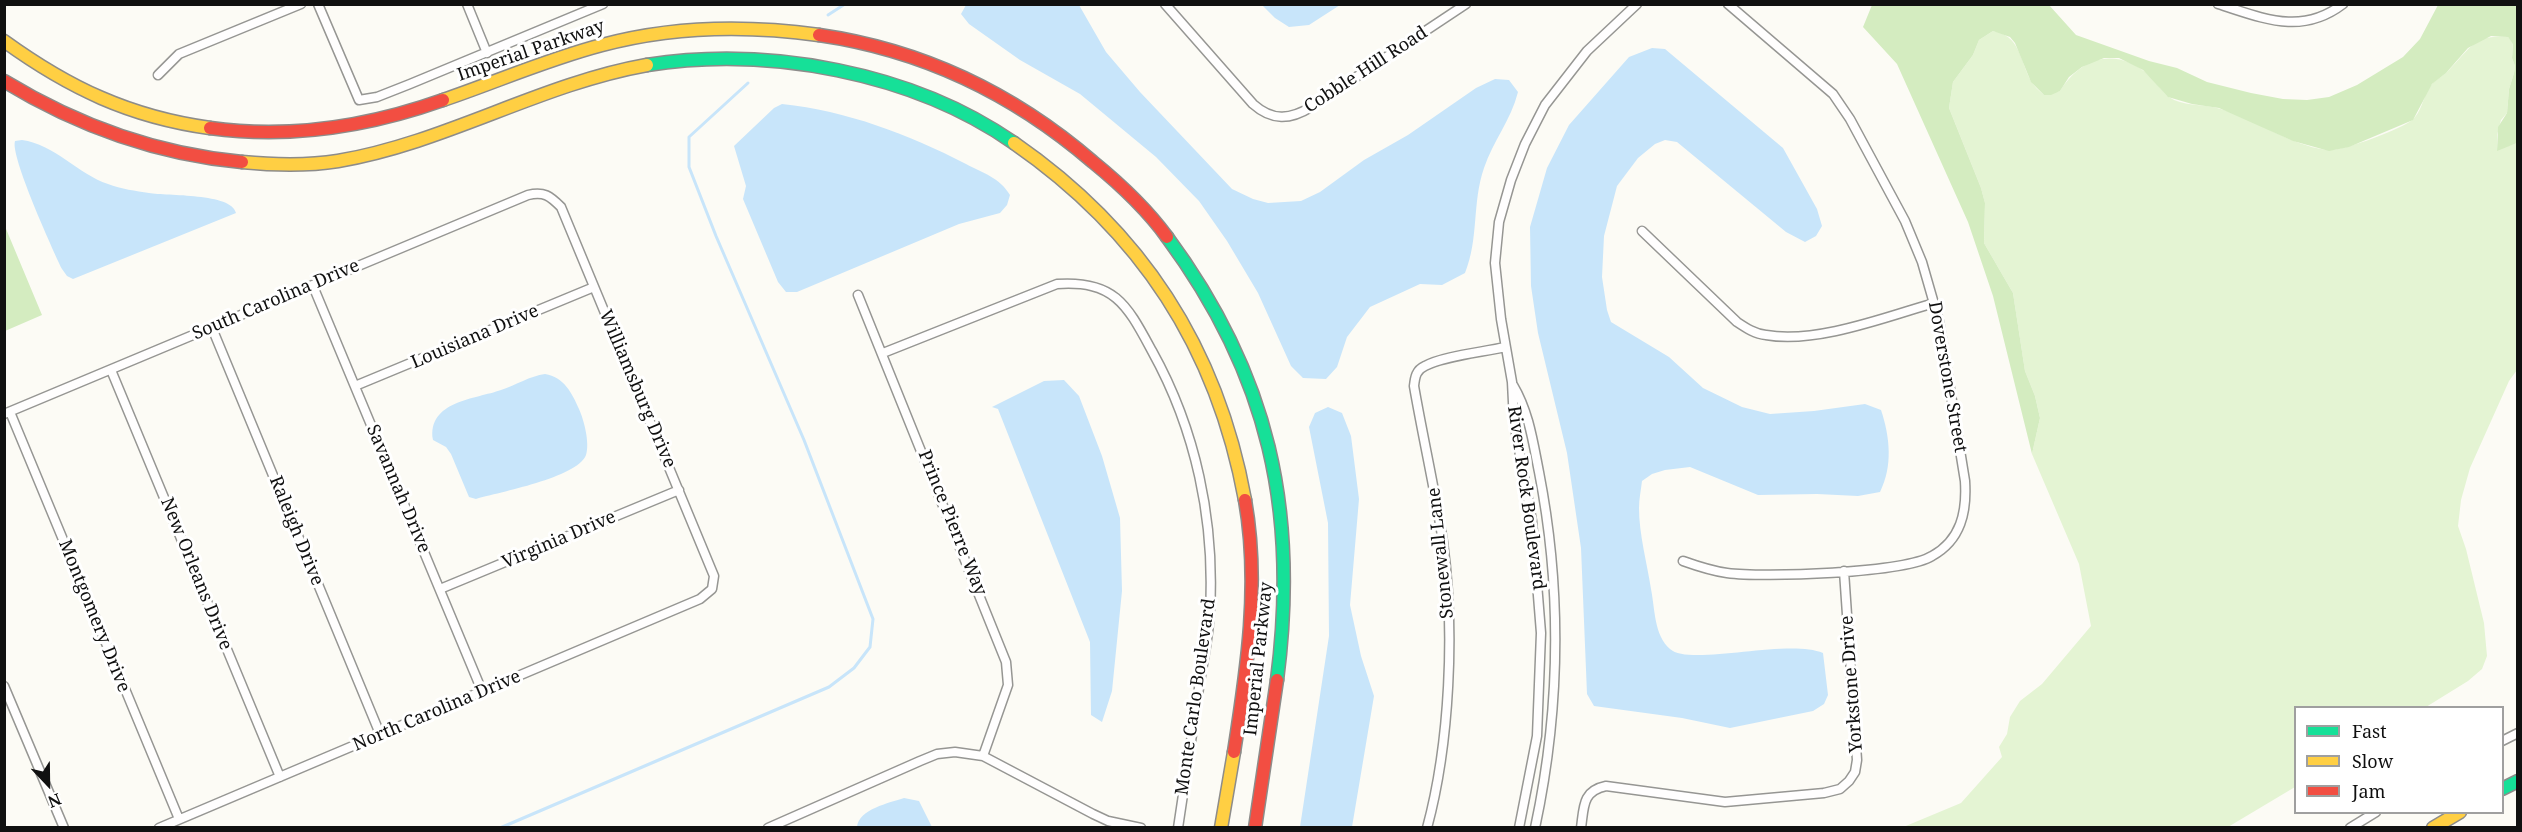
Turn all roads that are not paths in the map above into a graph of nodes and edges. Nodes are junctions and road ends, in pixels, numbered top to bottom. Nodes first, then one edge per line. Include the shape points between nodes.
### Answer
1 (301, 4) edge
2 (318, 4) edge
3 (467, 4) edge
4 (603, 4) edge
5 (1165, 4) edge
6 (1466, 4) edge
7 (1637, 4) edge
8 (1728, 4) edge
9 (2218, 4) edge
10 (2343, 4) edge
11 (4, 41) edge
12 (487, 53) junction
13 (158, 75) dead end
14 (4, 81) edge
15 (549, 195) joint
16 (1642, 231) dead end
17 (314, 286) junction
18 (594, 287) junction
19 (858, 295) dead end
20 (1934, 303) junction
21 (212, 328) junction
22 (1505, 347) junction
23 (883, 353) junction
24 (111, 370) junction
25 (1512, 382) junction
26 (355, 386) junction
27 (7, 413) edge
28 (679, 490) junction
29 (1683, 561) dead end
30 (1844, 571) junction
31 (440, 589) junction
32 (712, 589) joint
33 (4, 686) edge
34 (482, 692) junction
35 (380, 734) junction
36 (983, 756) junction
37 (280, 777) junction
38 (2374, 814) edge
39 (2458, 814) edge
40 (178, 819) junction
41 (64, 828) edge
42 (159, 828) edge
43 (768, 828) edge
44 (1141, 828) edge
45 (1178, 828) edge
46 (1221, 828) edge
47 (1255, 828) edge
48 (1427, 828) edge
49 (1519, 828) edge
50 (1535, 828) edge
51 (1581, 828) edge
52 (2350, 828) edge
53 (2433, 828) edge

1 - 13 street via 179,54
2 - 12 street via 360,100 377,97
3 - 12 street
4 - 12 street
5 - 6 street, Cobble Hill Road via 1253,104 1271,116 1282,117 1311,107
7 - 22 street, River Rock Boulevard via 1587,51 1545,105 1514,171 1499,222 1495,263
8 - 20 street, Doverstone Street via 1838,101 1905,221
9 - 10 street via 2288,23 2307,21
11 - 47 main road, Imperial Parkway via 32,64 98,97 167,122 247,134 330,131 389,118 604,42 675,31 748,28 829,36 893,51 990,89 1052,127 1110,176 1161,230 1200,285 1238,357 1263,420 1280,496 1286,564 1282,639
14 - 46 main road, Imperial Parkway via 87,127 177,154 254,165 332,162 408,145 562,87 644,65 727,58 803,64 874,79 936,101 1004,136 1061,176 1115,229 1162,288 1203,360 1231,437 1248,517 1252,590
15 - 17 street, South Carolina Drive via 528,195
15 - 18 street, Williamsburg Drive via 561,207
16 - 20 street via 1737,322 1767,336 1801,336 1848,328
17 - 21 street, South Carolina Drive
17 - 26 street, Savannah Drive
18 - 26 street, Louisiana Drive
18 - 28 street, Williamsburg Drive
19 - 23 street, Prince Pierre Way
20 - 30 street, Doverstone Street via 1946,354 1965,481 1961,524 1950,542 1922,561
21 - 24 street, South Carolina Drive
21 - 35 street, Raleigh Drive
22 - 25 street, River Rock Boulevard
22 - 48 street, Stonewall Lane via 1423,366 1415,375 1443,544 1449,615 1449,679
23 - 36 street, Prince Pierre Way via 1006,662 1008,685
23 - 45 street, Monte Carlo Boulevard via 1057,284 1087,283 1109,292 1140,328 1171,389 1191,446 1203,491 1210,555 1210,613
24 - 27 street, South Carolina Drive
24 - 37 street, New Orleans Drive
25 - 49 street, River Rock Boulevard via 1514,422 1532,521 1541,633 1537,736
25 - 50 street, River Rock Boulevard via 1531,432 1545,502 1553,579 1553,719
26 - 31 street, Savannah Drive
27 - 40 street, Montgomery Drive
28 - 31 street, Virginia Drive
28 - 32 street, Williamsburg Drive via 714,576
29 - 30 street, Doverstone Street via 1729,573
30 - 51 street, Yorkstone Drive via 1857,760 1850,781 1840,789 1824,793 1725,802 1606,786 1595,788 1588,795
31 - 34 street, Savannah Drive
32 - 34 street, North Carolina Drive via 700,599
33 - 41 street
34 - 35 street, North Carolina Drive
35 - 37 street, North Carolina Drive
36 - 43 street via 937,754
36 - 44 street via 1108,821
37 - 40 street, North Carolina Drive
38 - 52 street
39 - 53 main road
40 - 42 street, North Carolina Drive

